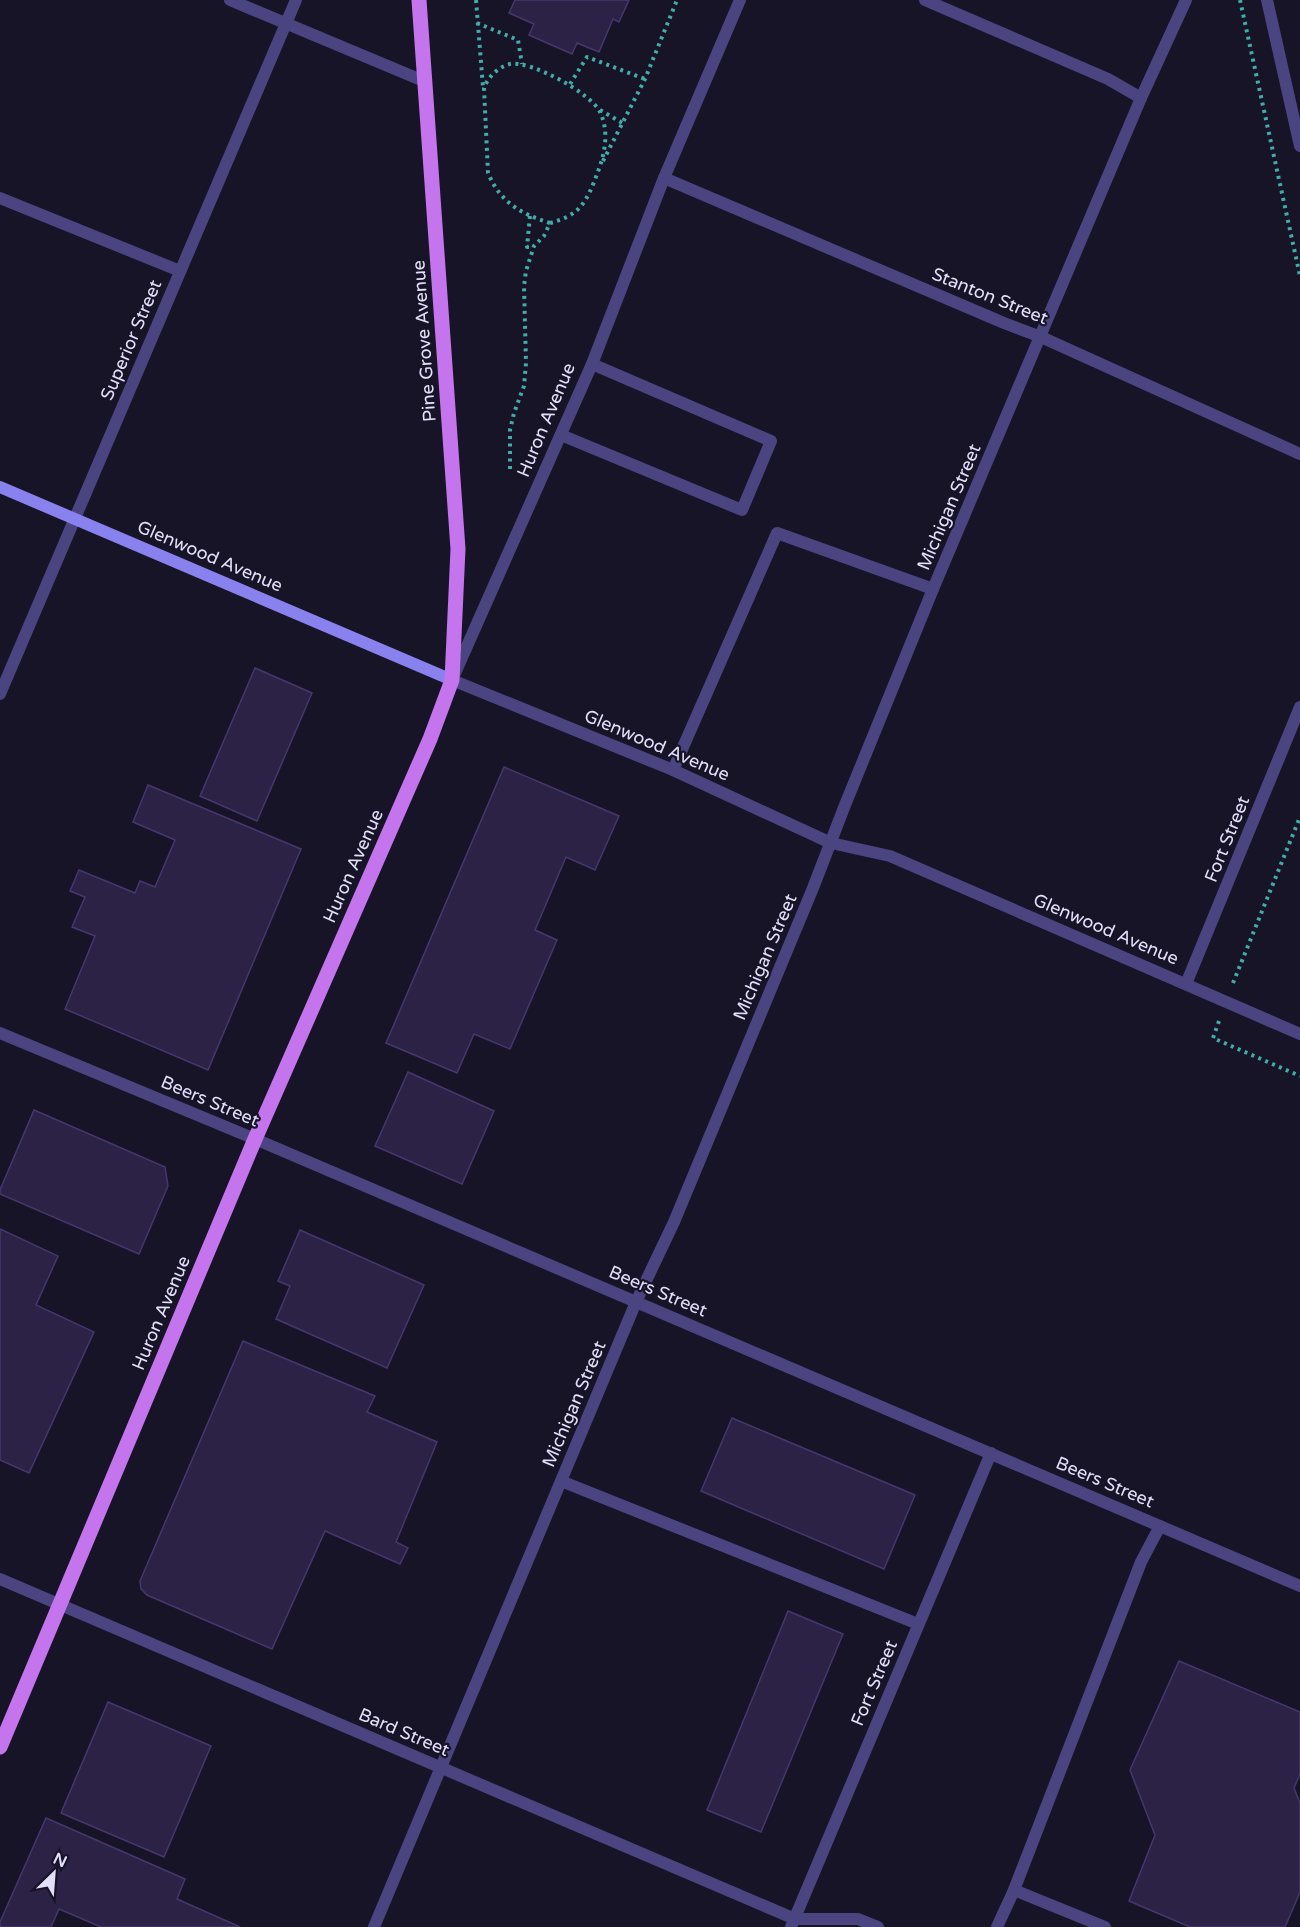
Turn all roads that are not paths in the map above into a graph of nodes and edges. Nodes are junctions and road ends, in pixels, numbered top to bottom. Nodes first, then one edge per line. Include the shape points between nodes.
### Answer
1 (230, 0) edge
2 (296, 0) edge
3 (419, 0) edge
4 (740, 0) edge
5 (925, 0) edge
6 (1186, 0) edge
7 (1267, 0) edge
8 (286, 23) junction
9 (426, 82) junction
10 (1141, 98) junction
11 (1300, 146) edge
12 (664, 178) junction
13 (0, 198) edge
14 (180, 271) junction
15 (1041, 337) junction
16 (592, 364) junction
17 (561, 435) junction
18 (1300, 454) edge
19 (0, 487) edge
20 (75, 518) junction
21 (933, 589) junction
22 (452, 680) junction
23 (0, 694) edge
24 (1300, 707) edge
25 (673, 770) junction
26 (831, 843) junction
27 (1186, 984) junction
28 (0, 1033) edge
29 (1300, 1034) edge
30 (255, 1139) junction
31 (636, 1302) junction
32 (991, 1453) junction
33 (561, 1481) junction
34 (1160, 1526) junction
35 (0, 1579) edge
36 (1300, 1586) edge
37 (60, 1604) junction
38 (918, 1624) junction
39 (0, 1747) edge
40 (439, 1767) junction
41 (1014, 1890) junction
42 (793, 1923) edge
43 (374, 1927) edge
44 (878, 1927) edge
45 (997, 1927) edge
46 (1105, 1927) edge

1 - 8 street
2 - 8 street, Superior Street
3 - 9 main road, Pine Grove Avenue
4 - 12 street, Huron Avenue
5 - 10 street via 1108,79
6 - 10 street, Michigan Street
7 - 11 street
8 - 9 street
8 - 14 street, Superior Street
9 - 22 main road, Pine Grove Avenue via 458,549
10 - 15 street, Michigan Street
12 - 15 street, Stanton Street
12 - 16 street, Huron Avenue
13 - 14 street
14 - 20 street, Superior Street
15 - 18 street, Stanton Street
15 - 21 street, Michigan Street
16 - 17 street, Huron Avenue
16 - 17 street via 771,441 742,510
17 - 22 street, Huron Avenue
19 - 20 street, Glenwood Avenue
20 - 22 street, Glenwood Avenue
20 - 23 street, Superior Street
21 - 25 street via 777,533
21 - 26 street, Michigan Street
22 - 25 street, Glenwood Avenue
22 - 30 main road, Huron Avenue via 430,739
24 - 27 street, Fort Street
25 - 26 street, Glenwood Avenue
26 - 27 street, Glenwood Avenue via 890,856
26 - 31 street, Michigan Street via 674,1222
27 - 29 street, Glenwood Avenue
28 - 30 street, Beers Street
30 - 31 street, Beers Street
30 - 37 main road, Huron Avenue
31 - 32 street, Beers Street
31 - 33 street, Michigan Street
32 - 34 street, Beers Street
32 - 38 street, Fort Street
33 - 38 street
33 - 40 street, Michigan Street
34 - 36 street, Beers Street
34 - 41 street via 1141,1562
35 - 37 street, Bard Street
37 - 39 main road, Huron Avenue
37 - 40 street, Bard Street
38 - 42 street, Fort Street
40 - 42 street, Bard Street
40 - 43 street, Michigan Street
41 - 45 street
41 - 46 street
42 - 44 street via 858,1919

